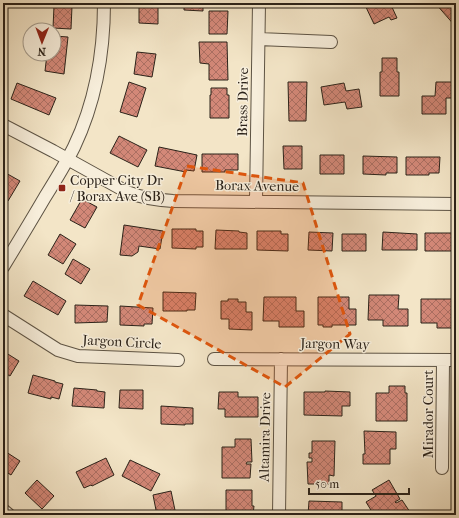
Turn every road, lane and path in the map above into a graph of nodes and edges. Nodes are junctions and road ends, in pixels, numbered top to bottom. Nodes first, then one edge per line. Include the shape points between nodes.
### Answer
1 (104, 3) edge
2 (259, 3) edge
3 (259, 39) junction
4 (331, 42) dead end
5 (3, 125) edge
6 (68, 159) junction
7 (256, 201) junction
8 (456, 204) edge
9 (3, 268) edge
10 (3, 315) edge
11 (214, 359) dead end
12 (281, 359) junction
13 (178, 360) dead end
14 (443, 360) junction
15 (456, 360) edge
16 (442, 468) dead end
17 (3, 510) edge
18 (9, 515) edge
19 (279, 515) edge

1 - 6 street via 103,33 94,86 84,123
2 - 3 street, Brass Drive
3 - 4 street
3 - 7 street, Brass Drive
5 - 6 street, Borax Avenue
6 - 7 street, Borax Avenue via 138,197 173,201
6 - 9 street
7 - 8 street, Borax Avenue
10 - 13 street, Jargon Circle via 58,350 78,356
11 - 12 street, Jargon Way
12 - 14 street, Jargon Way
12 - 19 street, Altamira Drive
14 - 15 street, Jargon Way
14 - 16 street, Mirador Court
17 - 18 street

